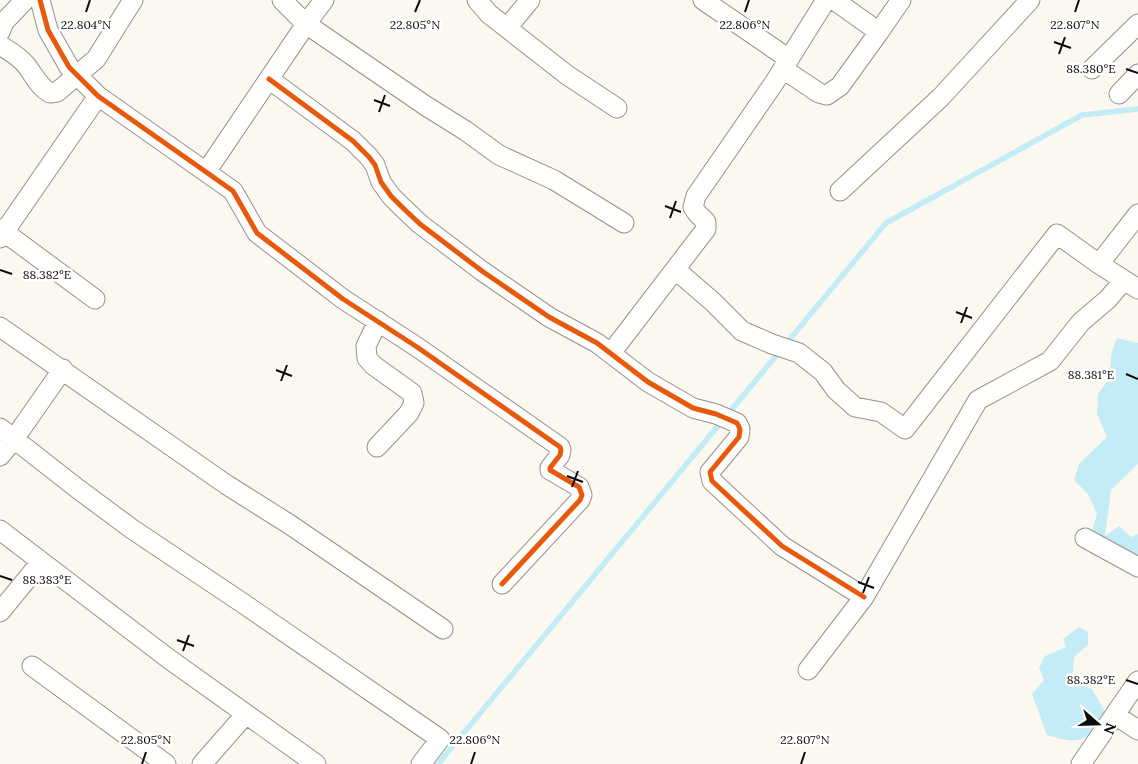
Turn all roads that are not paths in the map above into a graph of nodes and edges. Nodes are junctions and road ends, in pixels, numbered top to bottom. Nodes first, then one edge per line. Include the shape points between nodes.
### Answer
1 (25, 0) edge
2 (40, 0) edge
3 (133, 0) edge
4 (282, 0) edge
5 (324, 0) edge
6 (477, 0) edge
7 (530, 0) edge
8 (703, 0) edge
9 (826, 0) edge
10 (834, 0) edge
11 (901, 0) edge
12 (1030, 0) edge
13 (306, 24) junction
14 (1138, 24) edge
15 (507, 28) junction
16 (0, 32) edge
17 (879, 32) junction
18 (0, 44) edge
19 (786, 64) junction
20 (1092, 69) dead end
21 (1138, 74) edge
22 (78, 75) junction
23 (269, 79) junction
24 (1119, 94) dead end
25 (98, 96) junction
26 (616, 108) dead end
27 (206, 172) junction
28 (840, 191) dead end
29 (1138, 214) edge
30 (624, 223) dead end
31 (2, 233) edge
32 (1098, 264) junction
33 (676, 270) junction
34 (1131, 285) edge
35 (96, 299) dead end
36 (378, 321) junction
37 (0, 326) edge
38 (610, 353) junction
39 (63, 369) junction
40 (7, 433) edge
41 (377, 447) dead end
42 (0, 456) edge
43 (0, 530) edge
44 (1085, 538) dead end
45 (41, 562) junction
46 (1138, 567) edge
47 (502, 584) dead end
48 (864, 597) junction
49 (0, 612) edge
50 (443, 629) dead end
51 (32, 666) dead end
52 (808, 670) dead end
53 (1138, 681) edge
54 (246, 714) junction
55 (1115, 715) junction
56 (1138, 730) edge
57 (314, 763) edge
58 (166, 764) edge
59 (202, 764) edge
60 (421, 764) edge
61 (1081, 764) edge

1 - 16 street via 4,22
2 - 22 street via 48,30 69,67
3 - 22 street via 96,59
4 - 13 street
5 - 13 street
6 - 15 street
7 - 15 street
8 - 19 street
9 - 19 street
10 - 17 street
11 - 17 street
12 - 28 street via 941,97
13 - 23 street
13 - 30 street via 499,155 554,180
14 - 20 street
15 - 26 street
17 - 19 street via 840,86 828,95 819,93
18 - 22 street via 19,57 42,88 50,93 57,92
19 - 33 street via 696,196 693,207 706,222 706,229
21 - 24 street
22 - 25 street
23 - 27 street
23 - 38 street via 353,141 375,165 391,196 420,224 549,317
25 - 27 street
25 - 31 street
27 - 36 street via 233,191 257,233 343,299
29 - 32 street
31 - 35 street
32 - 33 street via 1057,234 905,429 881,412 855,407 836,390 824,372 799,353 742,331
32 - 34 street
33 - 38 street
34 - 48 street via 1108,298 1081,322 1050,361 978,400
36 - 41 street via 366,346 367,358 412,393 414,403 409,413
36 - 47 street via 560,447 560,455 550,470 582,491 580,500
37 - 39 street
38 - 48 street via 648,382 693,408 737,423 739,438 710,472 712,481 782,546
39 - 40 street
39 - 50 street
40 - 42 street
40 - 60 street via 132,529 440,739
43 - 45 street
44 - 46 street
45 - 49 street
45 - 54 street
48 - 52 street
51 - 58 street
53 - 55 street
54 - 57 street
54 - 59 street
55 - 56 street
55 - 61 street

